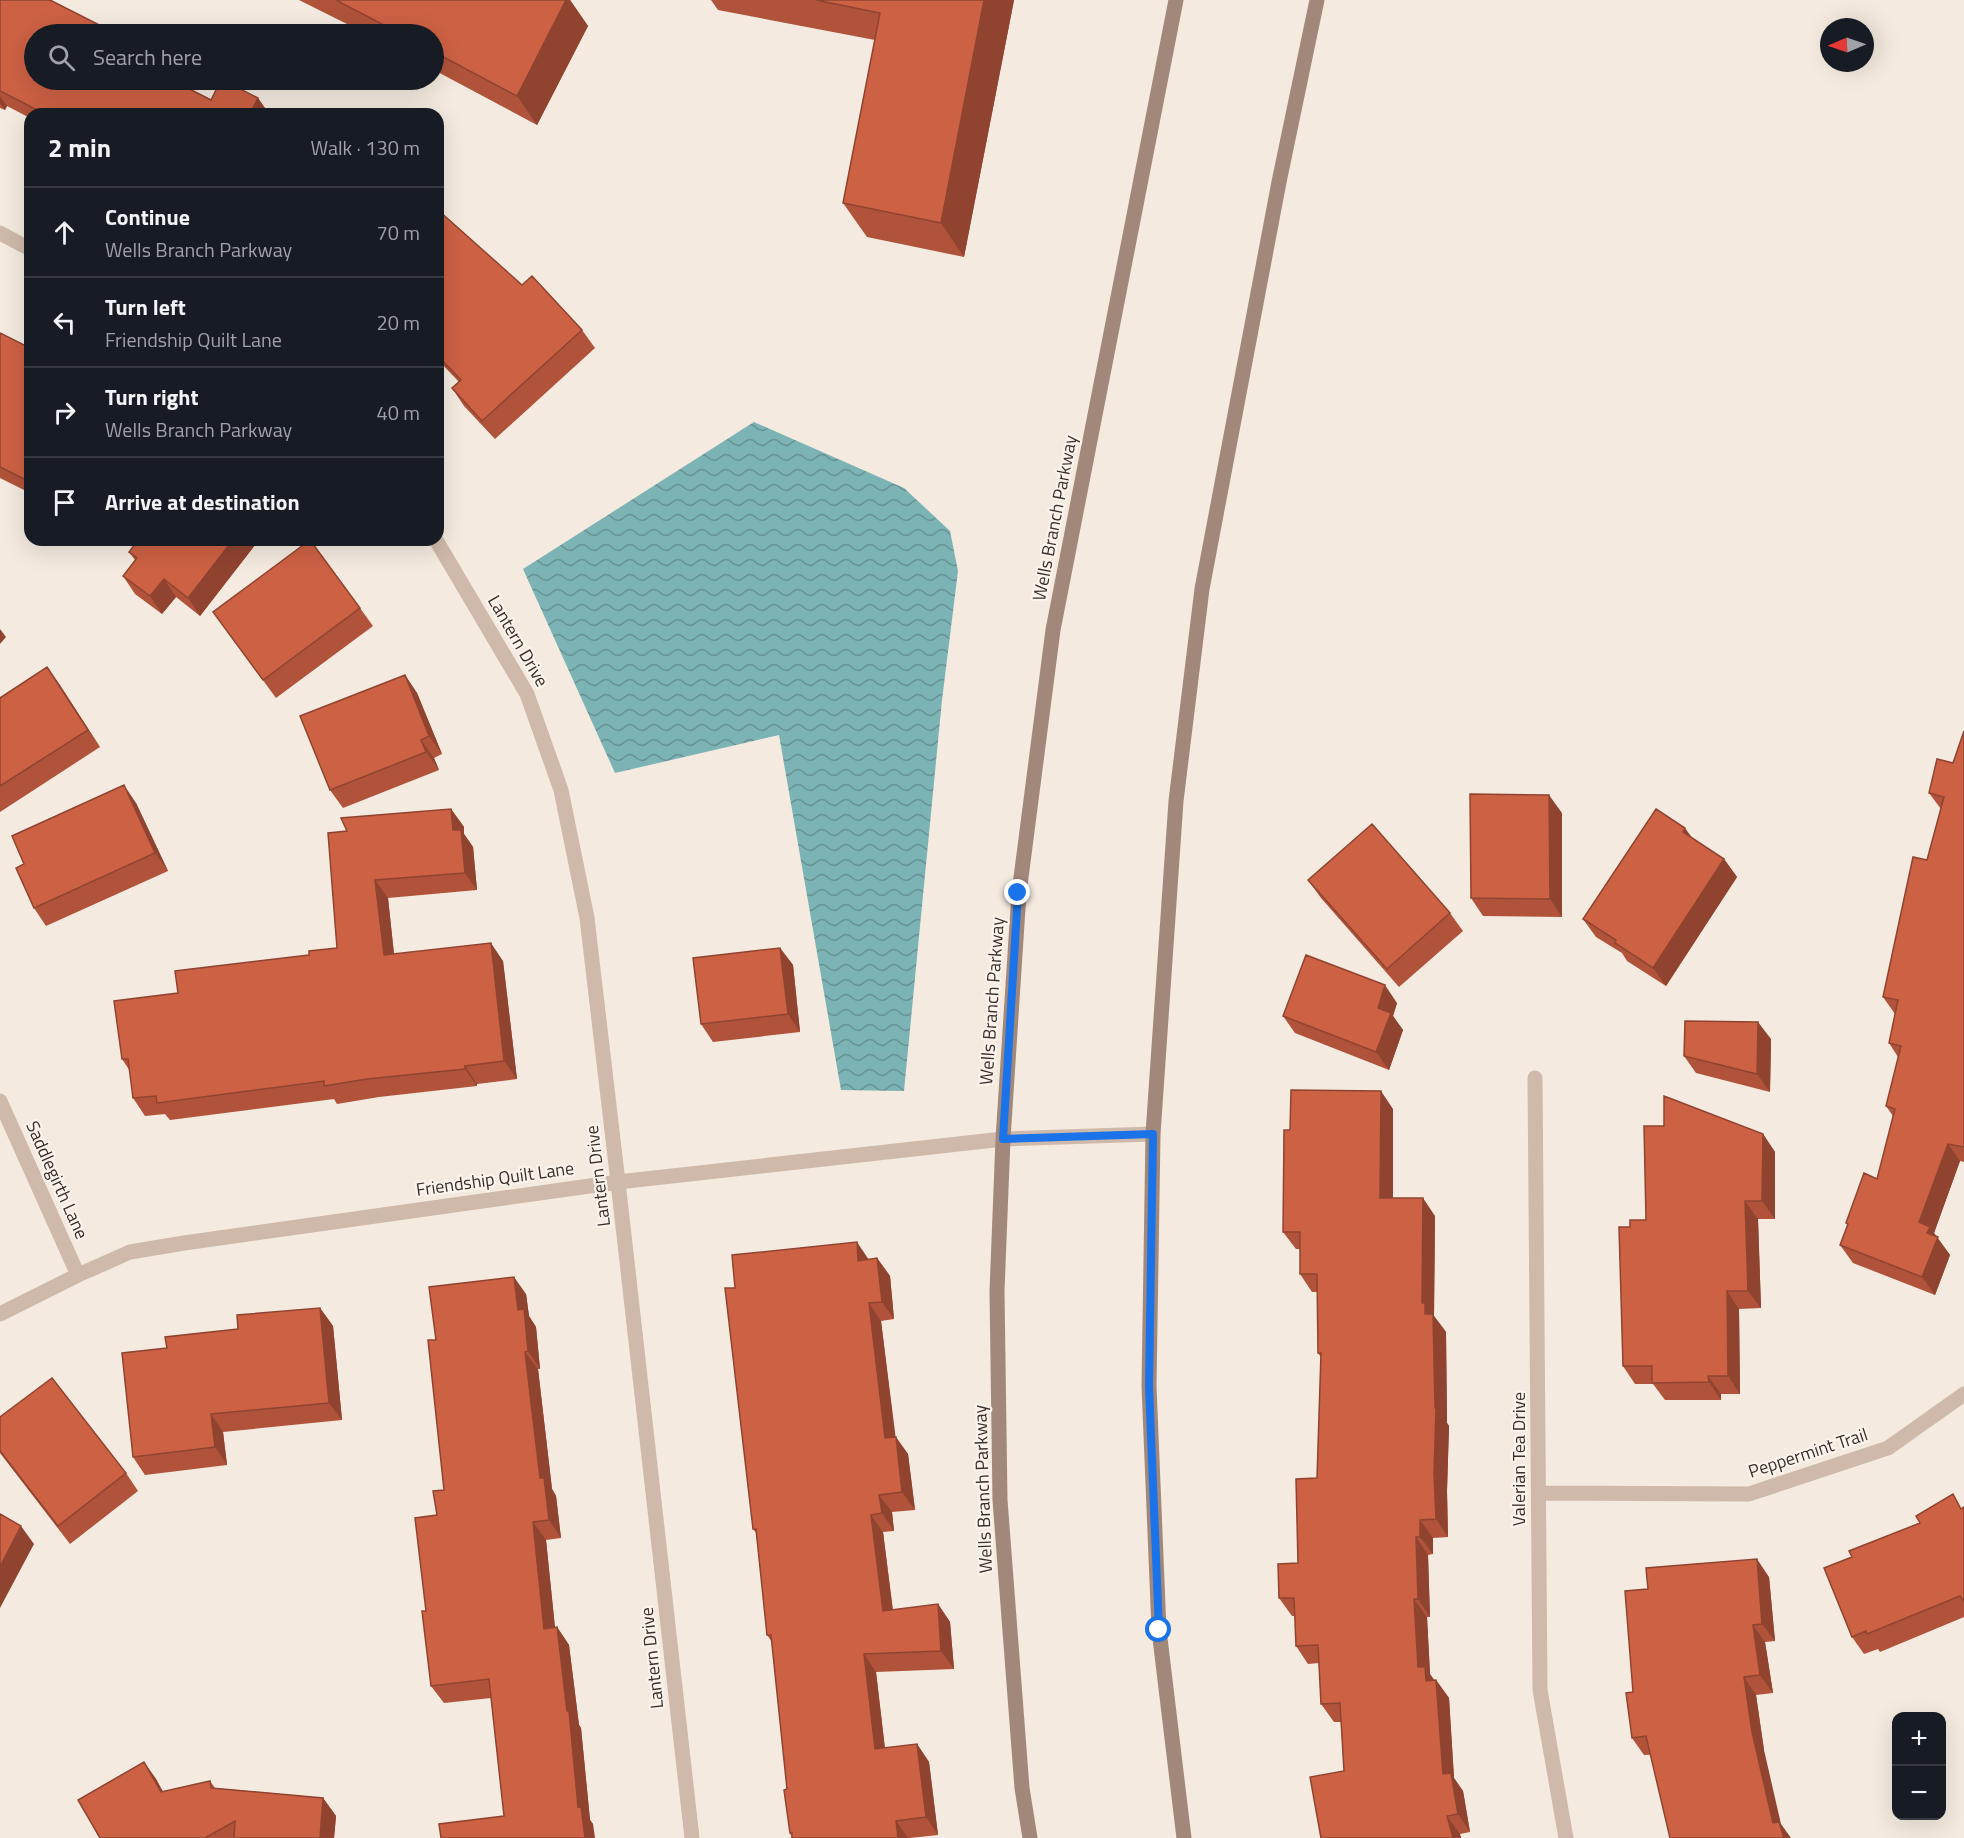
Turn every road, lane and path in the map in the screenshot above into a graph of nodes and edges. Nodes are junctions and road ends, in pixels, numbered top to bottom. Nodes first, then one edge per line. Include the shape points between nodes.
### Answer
1 (1176, 0) edge
2 (1317, 0) edge
3 (0, 233) edge
4 (24, 246) edge
5 (439, 546) edge
6 (1535, 1078) dead end
7 (0, 1101) edge
8 (1153, 1134) junction
9 (1003, 1139) junction
10 (618, 1182) junction
11 (78, 1275) junction
12 (0, 1314) edge
13 (1964, 1394) edge
14 (1539, 1493) junction
15 (692, 1838) edge
16 (1030, 1838) edge
17 (1184, 1838) edge
18 (1566, 1838) edge

1 - 9 main road, Wells Branch Parkway via 1053,630 1018,893
2 - 8 main road via 1202,589 1176,801
3 - 4 street
5 - 10 street, Lantern Drive via 527,694 561,790 587,918
6 - 14 street, Valerian Tea Drive
7 - 11 street, Saddlegirth Lane
8 - 9 street, Friendship Quilt Lane
8 - 17 main road via 1150,1432 1159,1630
9 - 10 street, Friendship Quilt Lane
9 - 16 main road, Wells Branch Parkway via 997,1291 1000,1500 1022,1788
10 - 11 street, Friendship Quilt Lane via 130,1252
10 - 15 street, Lantern Drive
11 - 12 street, Friendship Quilt Lane
13 - 14 street, Peppermint Trail via 1888,1448 1749,1494
14 - 18 street, Valerian Tea Drive via 1540,1690

